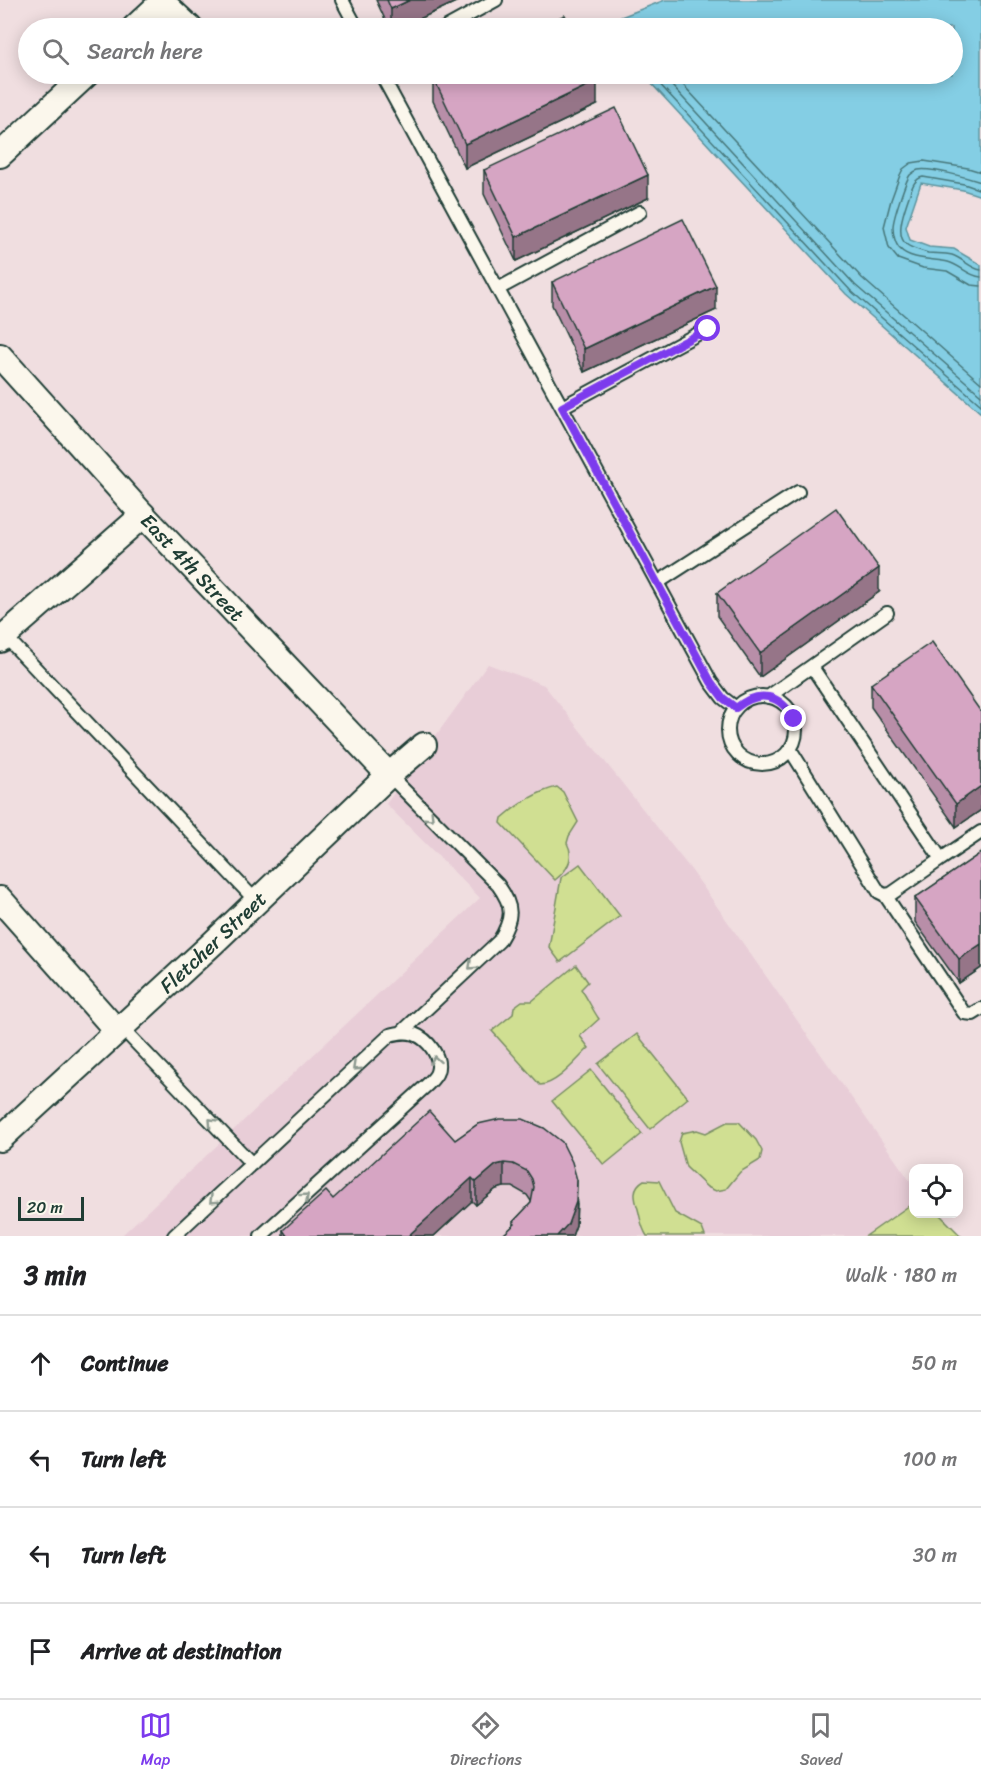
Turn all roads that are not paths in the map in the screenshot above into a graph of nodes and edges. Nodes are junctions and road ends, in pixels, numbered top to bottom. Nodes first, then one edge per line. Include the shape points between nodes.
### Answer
1 (342, 0) edge
2 (496, 0) edge
3 (161, 1) edge
4 (144, 18) edge
5 (179, 18) edge
6 (352, 18) edge
7 (463, 18) edge
8 (76, 84) edge
9 (386, 84) edge
10 (0, 155) edge
11 (640, 212) dead end
12 (498, 289) junction
13 (708, 329) dead end
14 (0, 356) edge
15 (562, 407) junction
16 (798, 492) dead end
17 (143, 515) junction
18 (657, 583) junction
19 (887, 613) dead end
20 (2, 638) edge
21 (812, 667) junction
22 (768, 697) junction
23 (736, 708) junction
24 (424, 746) dead end
25 (790, 749) junction
26 (389, 775) junction
27 (981, 832) edge
28 (941, 859) junction
29 (885, 895) junction
30 (0, 898) edge
31 (257, 902) junction
32 (981, 1008) edge
33 (119, 1029) junction
34 (402, 1032) junction
35 (0, 1139) edge
36 (252, 1164) junction
37 (174, 1236) edge
38 (261, 1236) edge

1 - 6 lane
2 - 7 lane
3 - 4 street
3 - 5 street
8 - 10 street
9 - 12 lane
11 - 12 lane
12 - 15 lane
13 - 15 lane
14 - 17 street, East 4th Street
15 - 18 lane
16 - 18 lane
17 - 20 street
17 - 26 street, East 4th Street
18 - 23 lane via 711,682
19 - 21 lane
20 - 31 lane
21 - 22 lane
21 - 28 lane
22 - 23 lane via 751,698
22 - 25 lane via 780,701 794,719 796,731
23 - 25 lane via 728,730 735,752 744,759 767,764 779,760
24 - 26 street, Fletcher Street
25 - 29 lane via 879,892
26 - 31 street, Fletcher Street
26 -> 34 lane via 498,885 508,898 510,916 499,941
27 - 28 lane
28 - 29 lane
29 - 32 lane via 964,1013 973,1014
30 - 33 street
31 - 33 street, Fletcher Street
33 - 35 street, Fletcher Street
36 -> 33 lane
34 -> 36 lane via 390,1035
38 -> 34 lane via 437,1073 434,1050 415,1034
36 -> 37 lane

